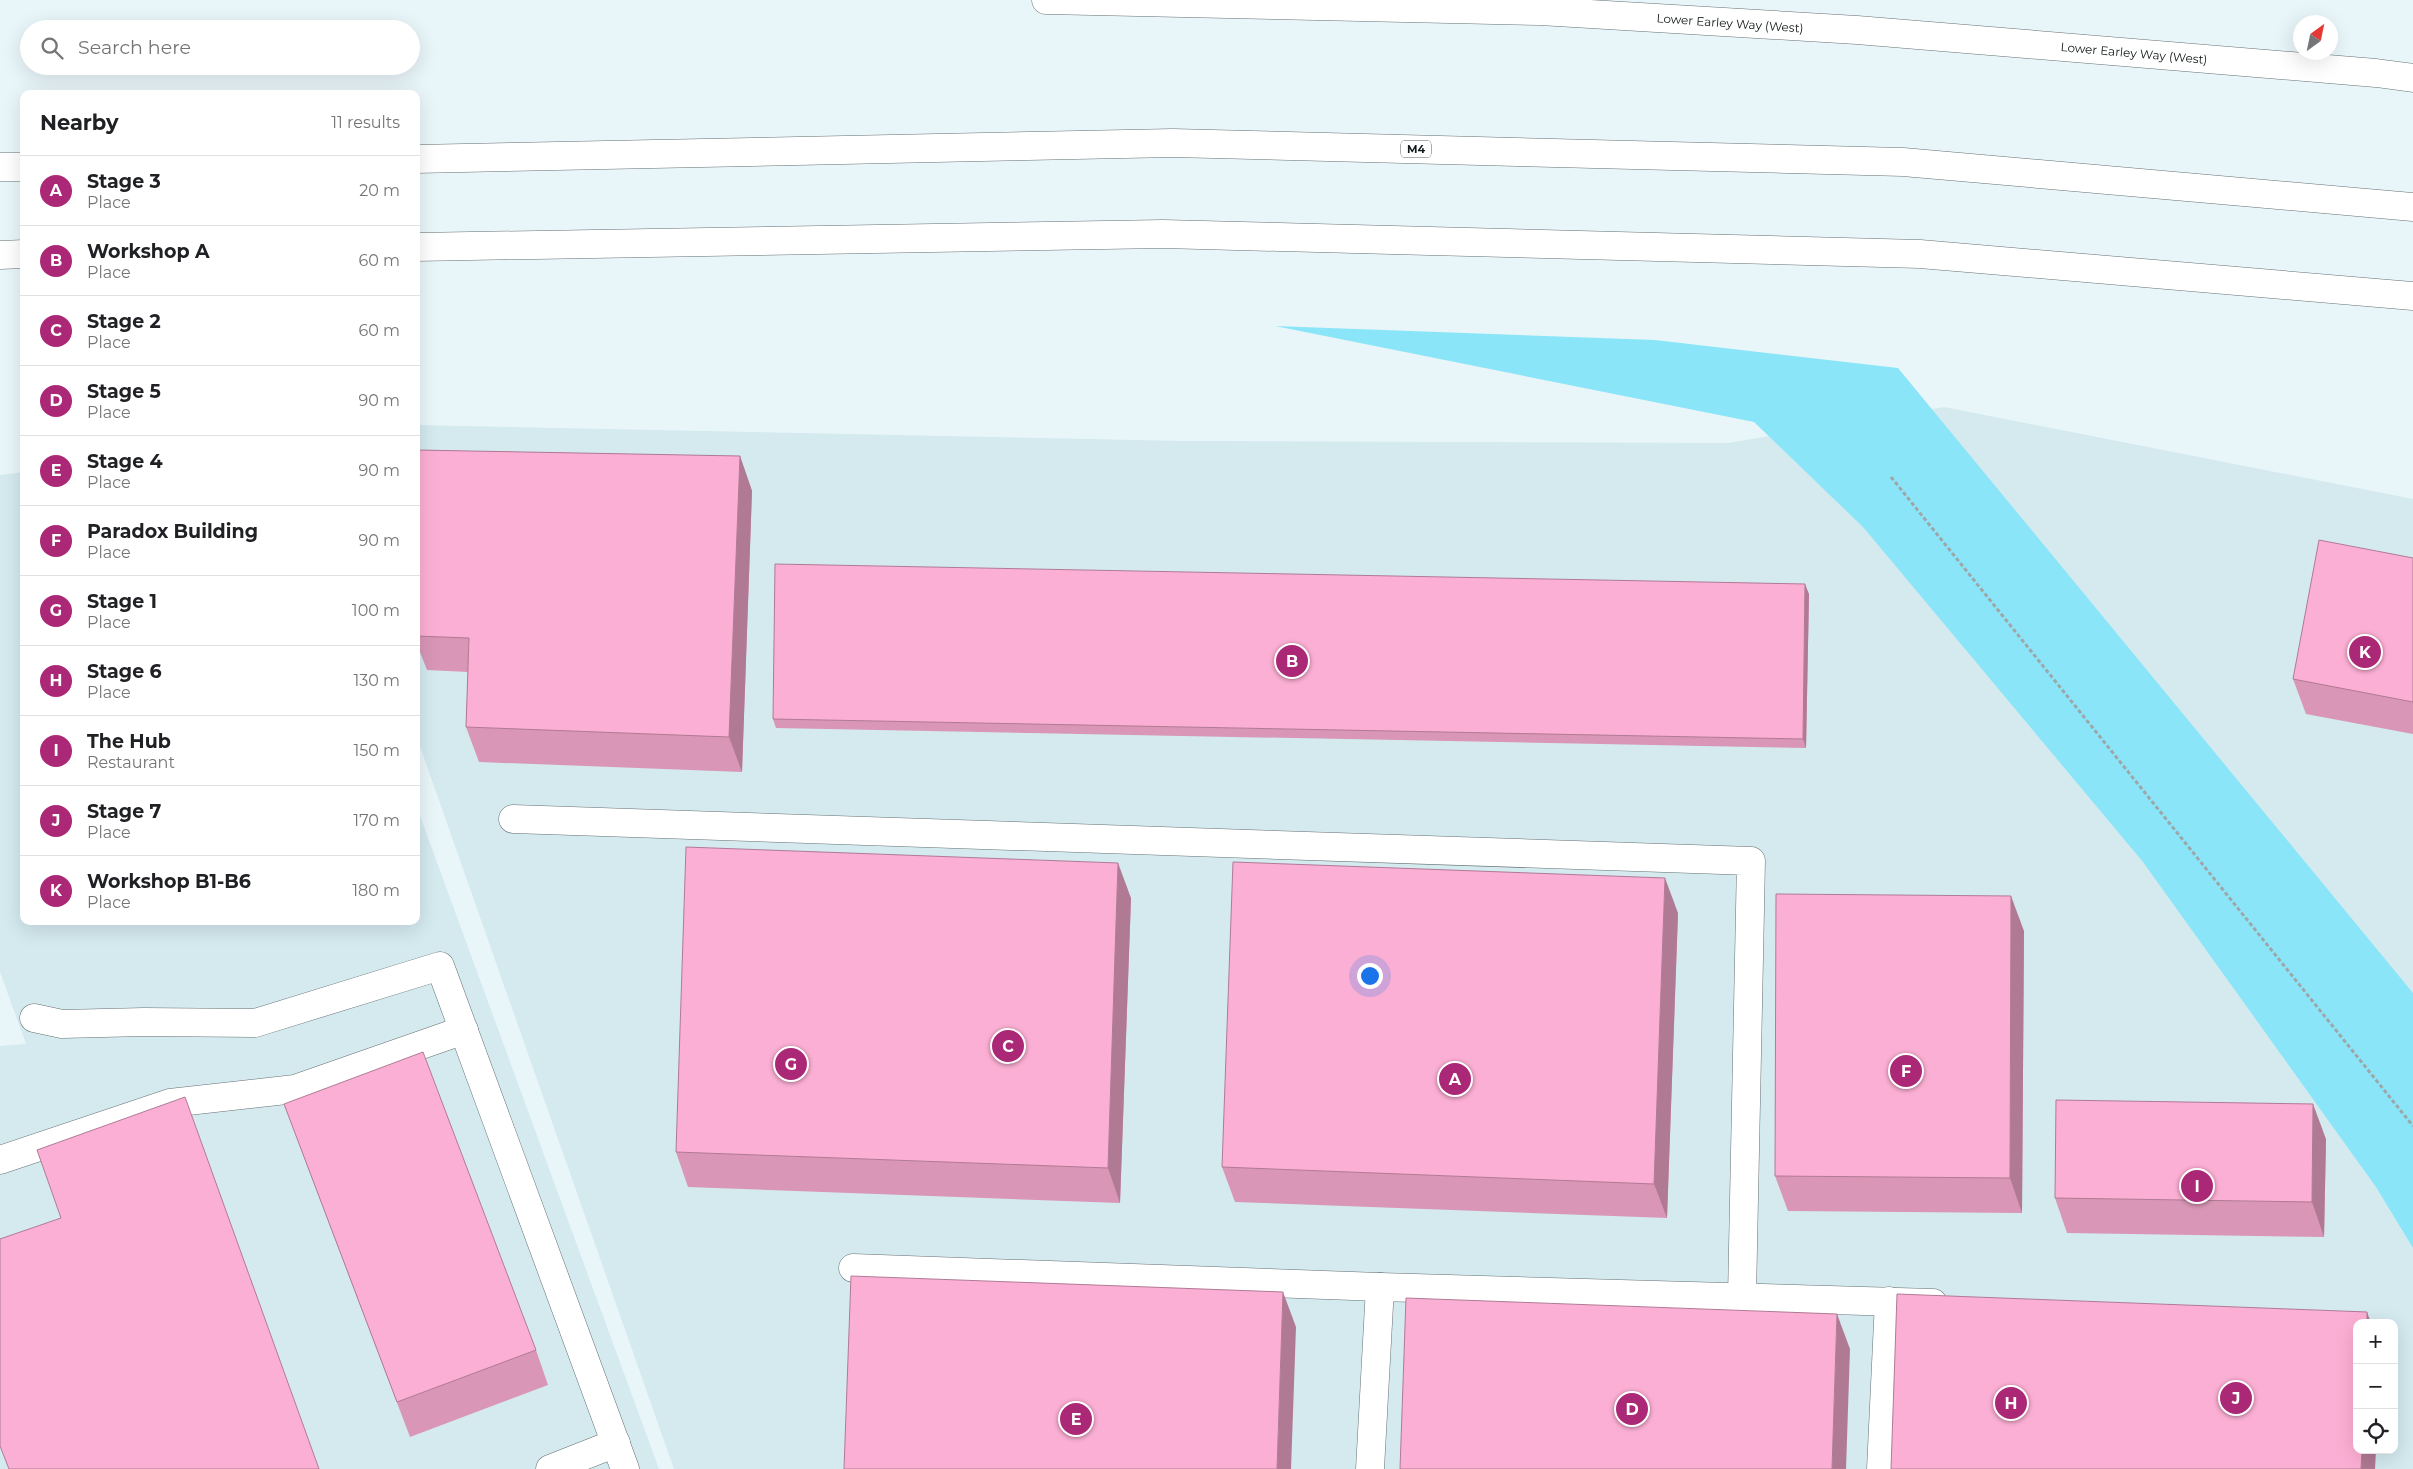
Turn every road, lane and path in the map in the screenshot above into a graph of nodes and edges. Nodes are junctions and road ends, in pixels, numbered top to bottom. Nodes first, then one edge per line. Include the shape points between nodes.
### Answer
1 (1046, 0) edge
2 (2413, 78) edge
3 (420, 158) edge
4 (20, 166) edge
5 (0, 167) edge
6 (2413, 207) edge
7 (420, 247) edge
8 (0, 254) edge
9 (20, 254) edge
10 (2413, 296) edge
11 (1892, 477) dead end
12 (513, 819) dead end
13 (34, 1018) dead end
14 (464, 1030) junction
15 (2413, 1126) edge
16 (0, 1160) edge
17 (852, 1268) dead end
18 (1380, 1287) junction
19 (1742, 1297) junction
20 (1889, 1301) junction
21 (1958, 1304) edge
22 (616, 1443) junction
23 (550, 1469) edge
24 (625, 1469) edge
25 (1370, 1469) edge
26 (1881, 1469) edge

1 - 2 main road, Lower Earley Way (West) via 1540,11 1857,30
3 - 6 main road, M4 via 1173,143 1903,162
4 - 5 main road
7 - 10 main road via 1162,234 1920,254
8 - 9 main road
11 - 15 path
12 - 19 main road via 1751,861
13 - 14 main road via 62,1024 255,1023 440,966
14 - 16 main road via 295,1089 170,1102
14 - 22 main road
17 - 18 main road
18 - 19 main road
18 - 25 main road
19 - 20 main road
20 - 21 main road
20 - 26 main road
22 - 23 main road
22 - 24 main road

